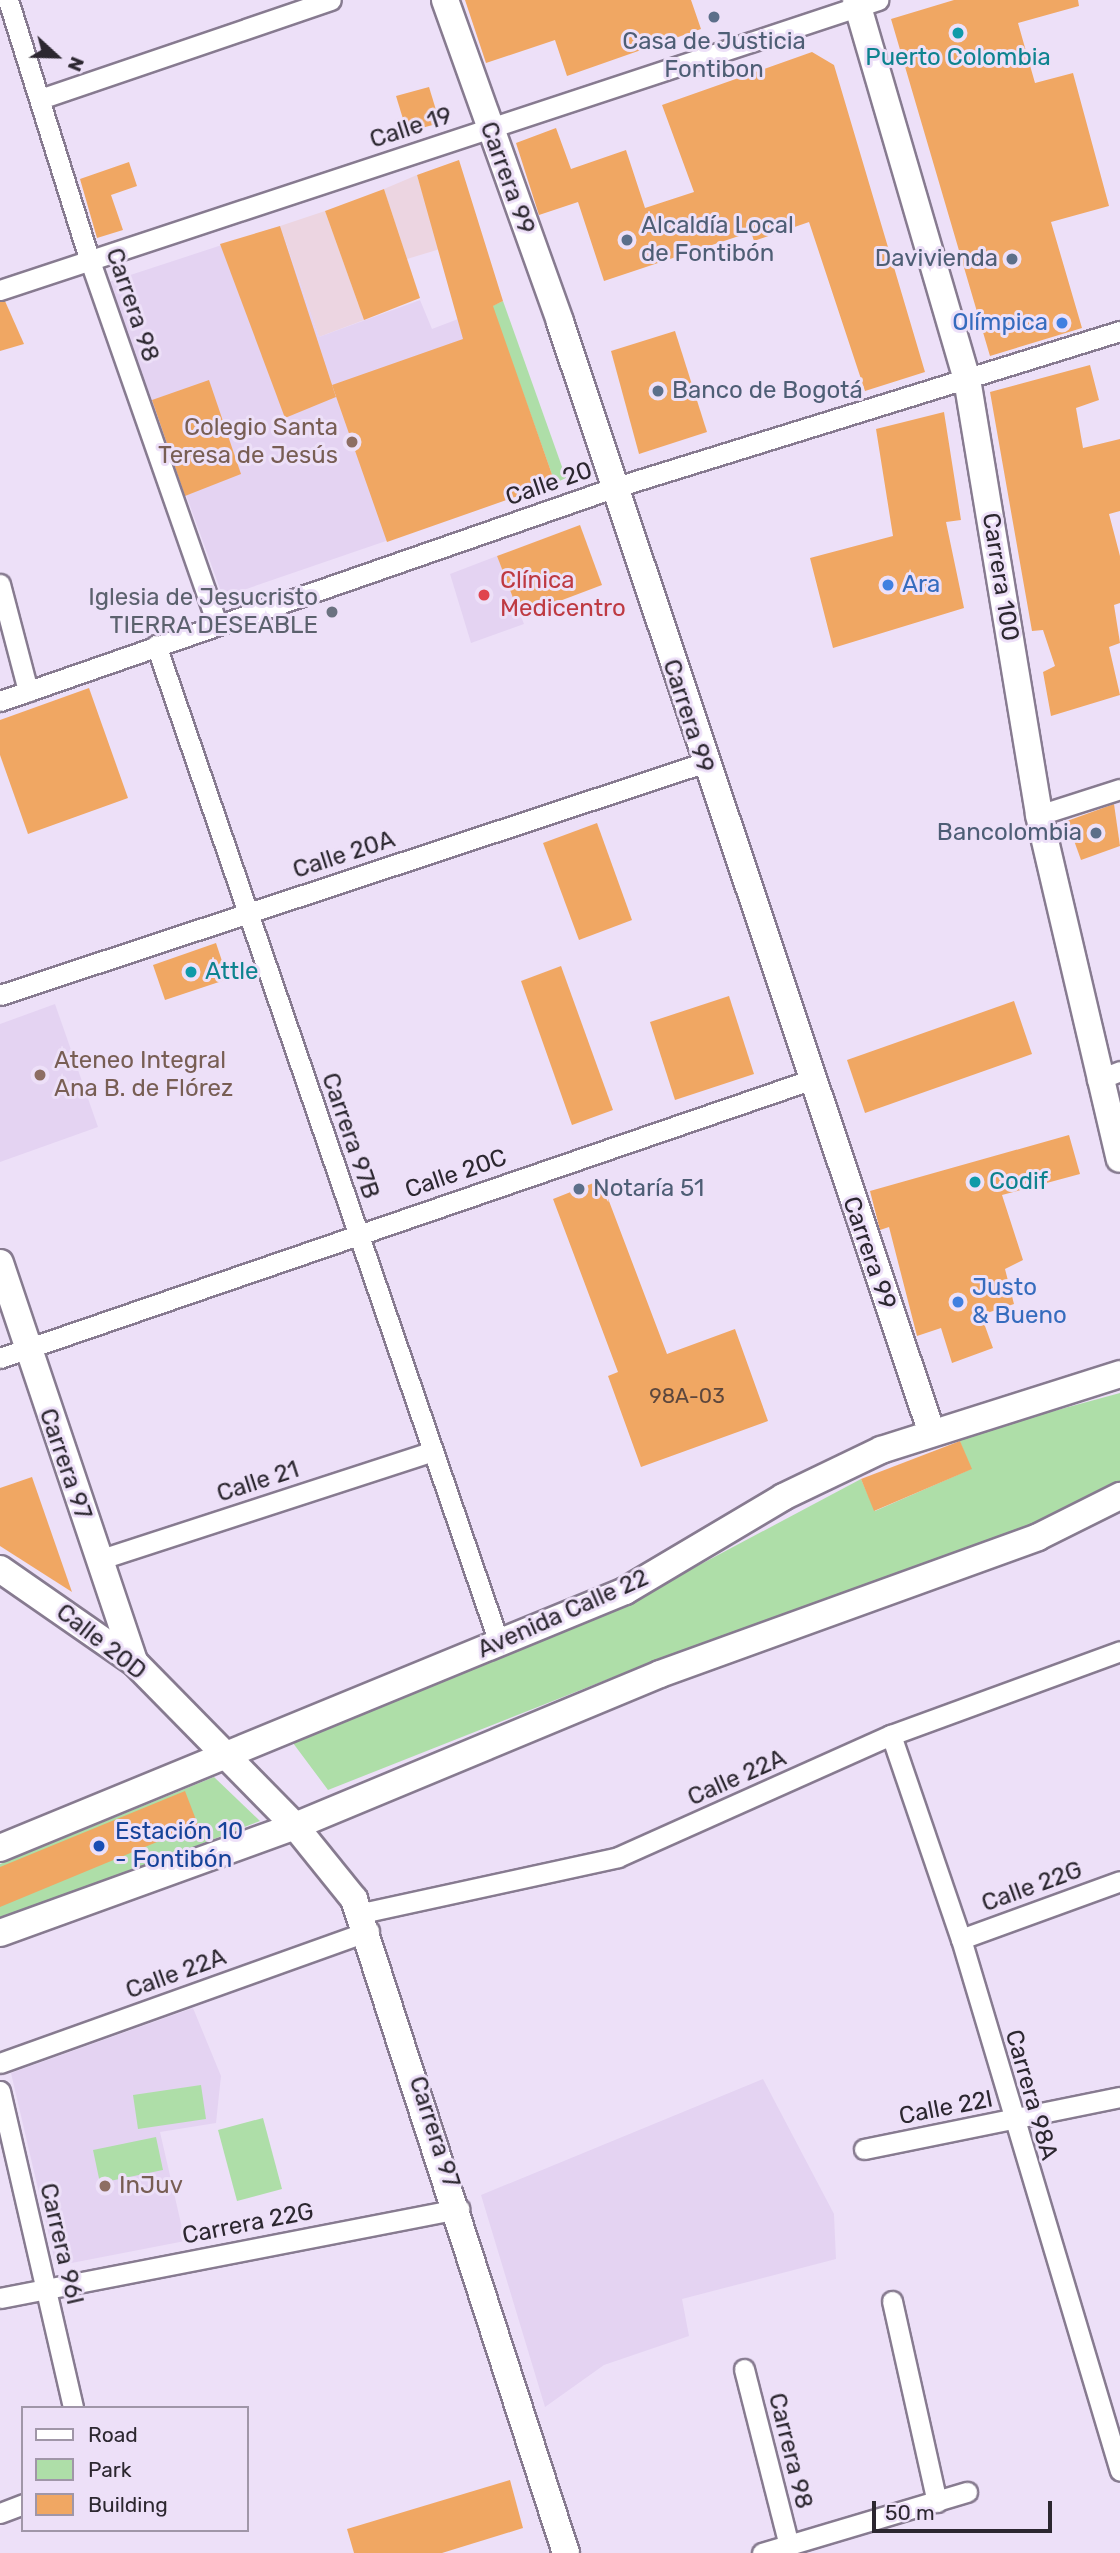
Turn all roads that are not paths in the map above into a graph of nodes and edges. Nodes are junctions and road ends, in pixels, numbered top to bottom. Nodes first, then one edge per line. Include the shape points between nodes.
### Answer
1 (8, 0) edge
2 (331, 0) edge
3 (445, 0) edge
4 (864, 2) edge
5 (40, 99) junction
6 (489, 128) junction
7 (90, 261) junction
8 (0, 290) edge
9 (1120, 331) edge
10 (967, 379) junction
11 (613, 488) junction
12 (0, 584) edge
13 (217, 624) junction
14 (156, 645) junction
15 (28, 691) junction
16 (0, 701) edge
17 (703, 763) junction
18 (1120, 789) edge
19 (1039, 815) junction
20 (246, 913) junction
21 (0, 995) edge
22 (1109, 1076) edge
23 (810, 1080) junction
24 (1120, 1159) edge
25 (358, 1233) junction
26 (0, 1263) edge
27 (26, 1348) junction
28 (0, 1358) edge
29 (1120, 1374) edge
30 (931, 1431) junction
31 (433, 1451) junction
32 (1120, 1496) edge
33 (1120, 1521) edge
34 (1038, 1537) junction
35 (98, 1560) junction
36 (0, 1569) edge
37 (499, 1643) junction
38 (1120, 1651) edge
39 (135, 1663) junction
40 (891, 1735) junction
41 (223, 1755) junction
42 (295, 1826) junction
43 (0, 1848) edge
44 (1120, 1881) edge
45 (366, 1922) junction
46 (0, 1933) edge
47 (961, 1939) junction
48 (0, 2063) edge
49 (0, 2091) edge
50 (1120, 2097) edge
51 (1012, 2120) junction
52 (864, 2149) dead end
53 (459, 2209) junction
54 (46, 2288) junction
55 (0, 2298) edge
56 (892, 2301) dead end
57 (744, 2369) dead end
58 (73, 2406) edge
59 (1114, 2426) edge
60 (1120, 2471) edge
61 (967, 2493) dead end
62 (937, 2502) junction
63 (21, 2505) edge
64 (0, 2513) edge
65 (789, 2546) junction
66 (566, 2553) edge
67 (762, 2553) edge

1 - 5 street, Carrera 98
2 - 5 street
3 - 6 main road, Carrera 99
4 - 6 street, Calle 19
4 - 10 main road, Carrera 100
5 - 7 street, Carrera 98
6 - 7 street, Calle 19
6 - 11 main road, Carrera 99
7 - 8 street, Calle 19
7 - 13 street, Carrera 98
9 - 10 street, Calle 20
10 - 11 street, Calle 20
10 - 19 main road, Carrera 100
11 - 13 street, Calle 20
11 - 17 main road, Carrera 99
12 - 15 street
13 - 14 street, Calle 20
14 - 15 street, Calle 20
14 - 20 street, Carrera 97B
15 - 16 street, Calle 20
17 - 20 street, Calle 20A
17 - 23 main road, Carrera 99
18 - 19 street
19 - 22 main road, Carrera 100
20 - 21 street, Calle 20A
20 - 25 street, Carrera 97B
22 - 24 main road, Carrera 100
23 - 25 street, Calle 20C
23 - 30 main road, Carrera 99
25 - 27 street, Calle 20C
25 - 31 street, Carrera 97B
26 - 27 main road, Carrera 97
27 - 28 street, Calle 20C
27 - 35 main road, Carrera 97
29 - 30 main road, Avenida Calle 22
30 - 37 main road, Avenida Calle 22 via 808,1483 625,1591
31 - 35 street, Calle 21
31 - 37 street, Carrera 97B
32 - 34 main road
33 - 34 main road
34 - 42 main road via 660,1674
35 - 39 main road, Carrera 97
36 - 39 main road, Calle 20D
37 - 41 main road, Avenida Calle 22
38 - 40 street, Calle 22A
39 - 41 main road, Calle 20D
40 - 45 street, Calle 22A via 618,1857
40 - 47 street, Carrera 98A
41 - 42 main road, Carrera 97
41 - 43 main road, Avenida Calle 22
42 - 45 main road, Carrera 97
42 - 46 main road
44 - 47 street, Calle 22G
45 - 48 street, Calle 22A
45 - 53 main road, Carrera 97
47 - 51 street, Carrera 98A
49 - 54 street, Carrera 96I
50 - 51 street, Calle 22I
51 - 52 street, Calle 22I
51 - 59 street, Carrera 98A
53 - 54 street, Carrera 22G
53 - 66 main road, Carrera 97
54 - 55 street
54 - 58 street, Carrera 96I
56 - 62 street
57 - 65 street, Carrera 98
59 - 60 street, Carrera 98A
61 - 62 street
62 - 65 street
63 - 64 street
65 - 67 street

